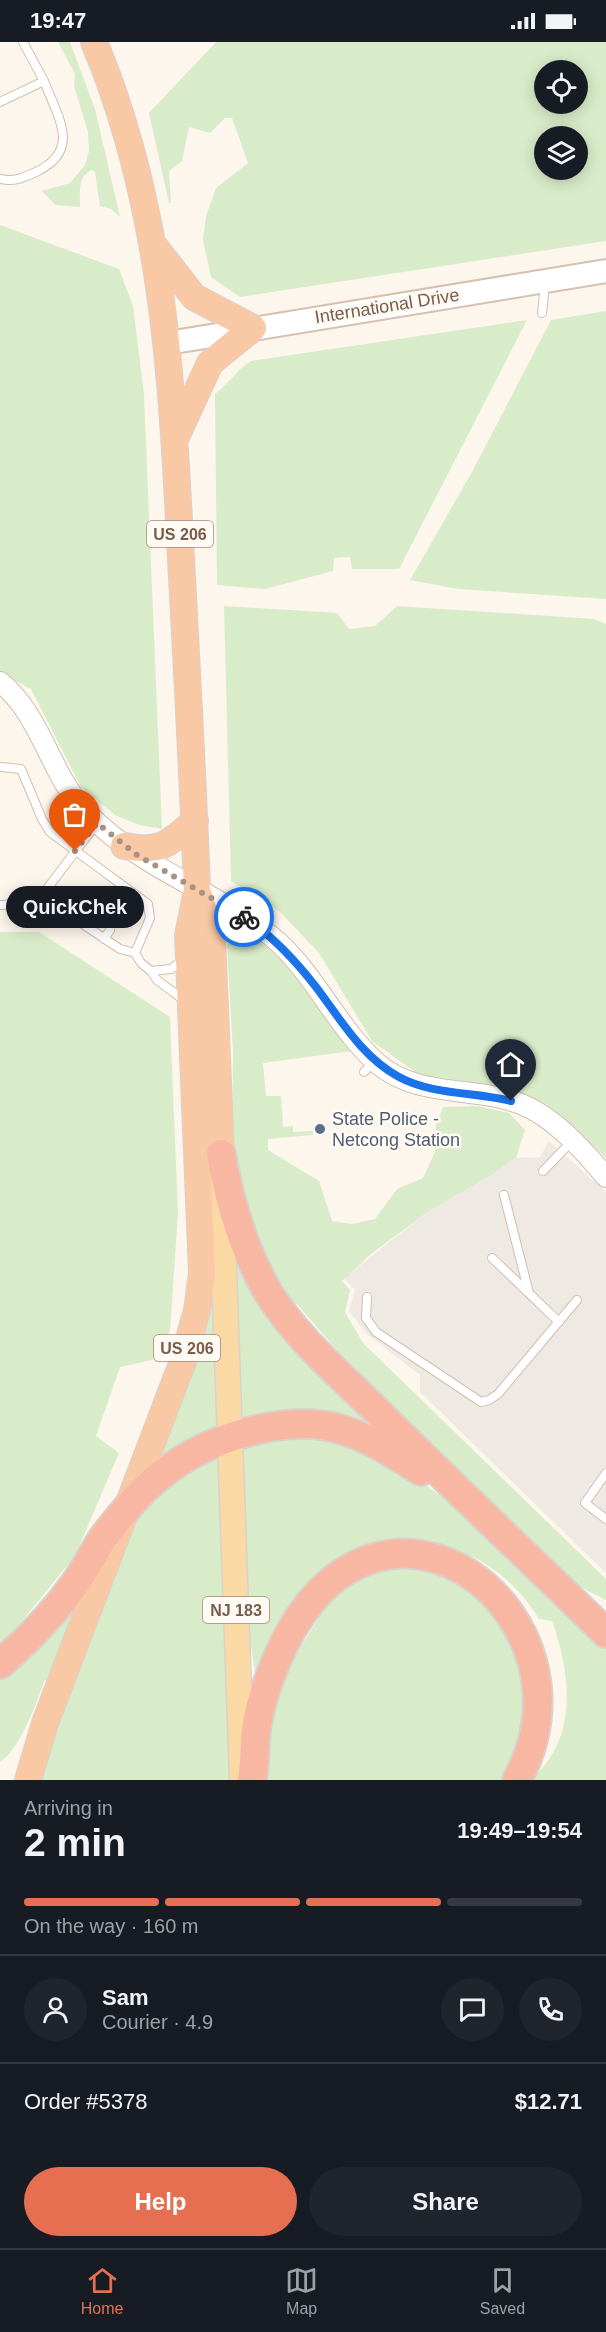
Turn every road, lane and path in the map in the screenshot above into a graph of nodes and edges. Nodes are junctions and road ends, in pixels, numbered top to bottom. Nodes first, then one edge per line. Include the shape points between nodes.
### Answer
1 (23, 42) edge
2 (94, 42) edge
3 (44, 81) junction
4 (0, 102) edge
5 (0, 179) edge
6 (153, 245) junction
7 (606, 271) edge
8 (546, 281) junction
9 (542, 313) dead end
10 (253, 328) junction
11 (168, 343) junction
12 (175, 439) junction
13 (0, 682) edge
14 (0, 767) edge
15 (195, 820) junction
16 (97, 823) junction
17 (124, 846) junction
18 (75, 851) junction
19 (96, 866) junction
20 (90, 875) dead end
21 (117, 881) junction
22 (111, 889) dead end
23 (197, 890) junction
24 (135, 894) junction
25 (43, 900) junction
26 (130, 902) dead end
27 (71, 903) dead end
28 (0, 905) edge
29 (65, 912) junction
30 (91, 916) dead end
31 (85, 925) junction
32 (110, 930) dead end
33 (104, 939) junction
34 (189, 951) junction
35 (135, 953) junction
36 (151, 971) junction
37 (193, 1020) junction
38 (572, 1141) junction
39 (221, 1154) junction
40 (543, 1171) dead end
41 (606, 1177) edge
42 (504, 1195) dead end
43 (492, 1258) dead end
44 (529, 1293) junction
45 (367, 1297) dead end
46 (577, 1300) dead end
47 (559, 1322) junction
48 (229, 1439) junction
49 (606, 1473) edge
50 (468, 1501) junction
51 (125, 1513) junction
52 (606, 1519) edge
53 (606, 1633) edge
54 (0, 1664) edge
55 (28, 1780) edge
56 (242, 1780) edge
57 (252, 1780) edge
58 (517, 1780) edge

1 - 3 lane
2 - 6 highway, US 206 via 122,122
3 - 4 lane
3 - 5 lane via 62,133 61,152 51,165 20,180
6 - 10 highway via 194,297
6 - 11 highway, US 206
7 - 8 main road, International Drive
8 - 9 lane
8 - 10 main road, International Drive
10 - 11 main road, International Drive
10 - 12 highway via 210,363
11 - 12 highway, US 206
12 - 15 highway, US 206
13 - 16 street via 26,709 59,775
14 - 18 lane via 21,769 48,829
15 - 17 highway via 164,847
15 - 23 highway, US 206
16 - 17 street
16 - 18 lane
17 - 23 street
18 - 19 lane
18 - 25 lane via 43,894
19 - 20 lane
19 - 21 lane
21 - 22 lane
21 - 24 lane
23 - 34 highway, US 206
23 - 38 street via 273,938 316,987 359,1045 370,1067 416,1084 498,1097 523,1105
23 - 39 highway, US 206 via 213,936
24 - 26 lane
24 - 35 lane via 148,904 151,914
25 - 28 lane
25 - 29 lane
27 - 29 lane
29 - 31 lane
30 - 31 lane
31 - 33 lane
32 - 33 lane
33 - 35 lane via 120,950
34 - 36 lane via 176,968
34 - 37 highway, US 206
35 - 36 lane
36 - 37 lane via 157,980 183,998
37 - 51 highway, US 206 via 203,1253 201,1291 183,1361
38 - 40 lane
38 - 41 street
39 - 48 main road, NJ 183
39 - 50 highway, US 206 via 238,1228 266,1288 284,1315
42 - 44 lane
43 - 44 lane
44 - 47 lane
45 - 47 lane via 365,1315 376,1332 481,1402 498,1394
46 - 47 lane
48 - 50 highway via 280,1425 334,1428 390,1452
48 - 51 highway via 166,1470
48 - 56 main road, NJ 183
49 - 52 lane via 585,1503
50 - 53 highway, US 206
51 - 54 highway via 55,1609
51 - 55 highway, US 206 via 45,1723
57 - 58 highway via 256,1730 266,1688 285,1642 306,1609 322,1589 354,1567 396,1555 422,1554 459,1561 499,1582 525,1610 543,1644 550,1668 551,1707 540,1748

